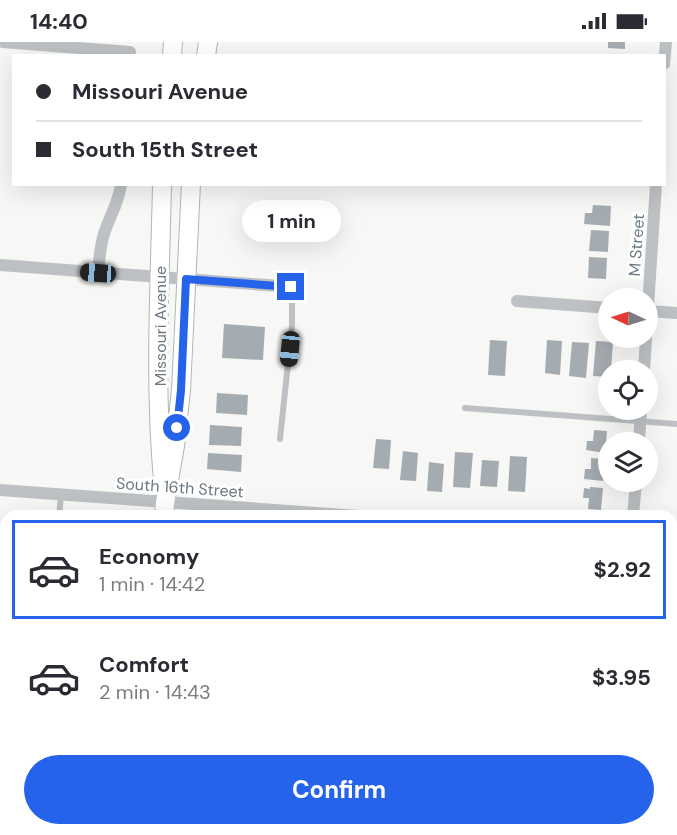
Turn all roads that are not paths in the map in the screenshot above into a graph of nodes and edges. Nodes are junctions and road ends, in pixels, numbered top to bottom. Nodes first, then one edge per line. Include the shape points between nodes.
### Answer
1 (3, 42) edge
2 (130, 50) edge
3 (121, 186) edge
4 (162, 186) edge
5 (191, 186) edge
6 (656, 186) edge
7 (0, 265) edge
8 (98, 273) junction
9 (160, 277) junction
10 (186, 279) junction
11 (291, 287) joint
12 (649, 288) edge
13 (517, 301) dead end
14 (598, 307) edge
15 (658, 310) edge
16 (677, 313) edge
17 (465, 408) dead end
18 (598, 414) edge
19 (658, 420) edge
20 (677, 424) edge
21 (280, 439) dead end
22 (0, 490) edge
23 (635, 492) edge
24 (61, 495) junction
25 (60, 510) edge
26 (164, 510) edge
27 (634, 510) edge

1 - 2 street
3 - 8 street via 104,233
4 - 9 main road, Missouri Avenue
5 - 10 main road, Missouri Avenue
6 - 12 street, M Street
7 - 8 street
8 - 9 street
9 - 10 street
9 - 26 main road, Missouri Avenue
10 - 11 street
10 - 26 main road, Missouri Avenue via 181,390
11 - 21 lane via 292,327
13 - 14 street
15 - 16 street
17 - 18 lane
19 - 20 lane
22 - 24 street, South 16th Street
23 - 27 street
24 - 25 lane
24 - 26 street, South 16th Street

